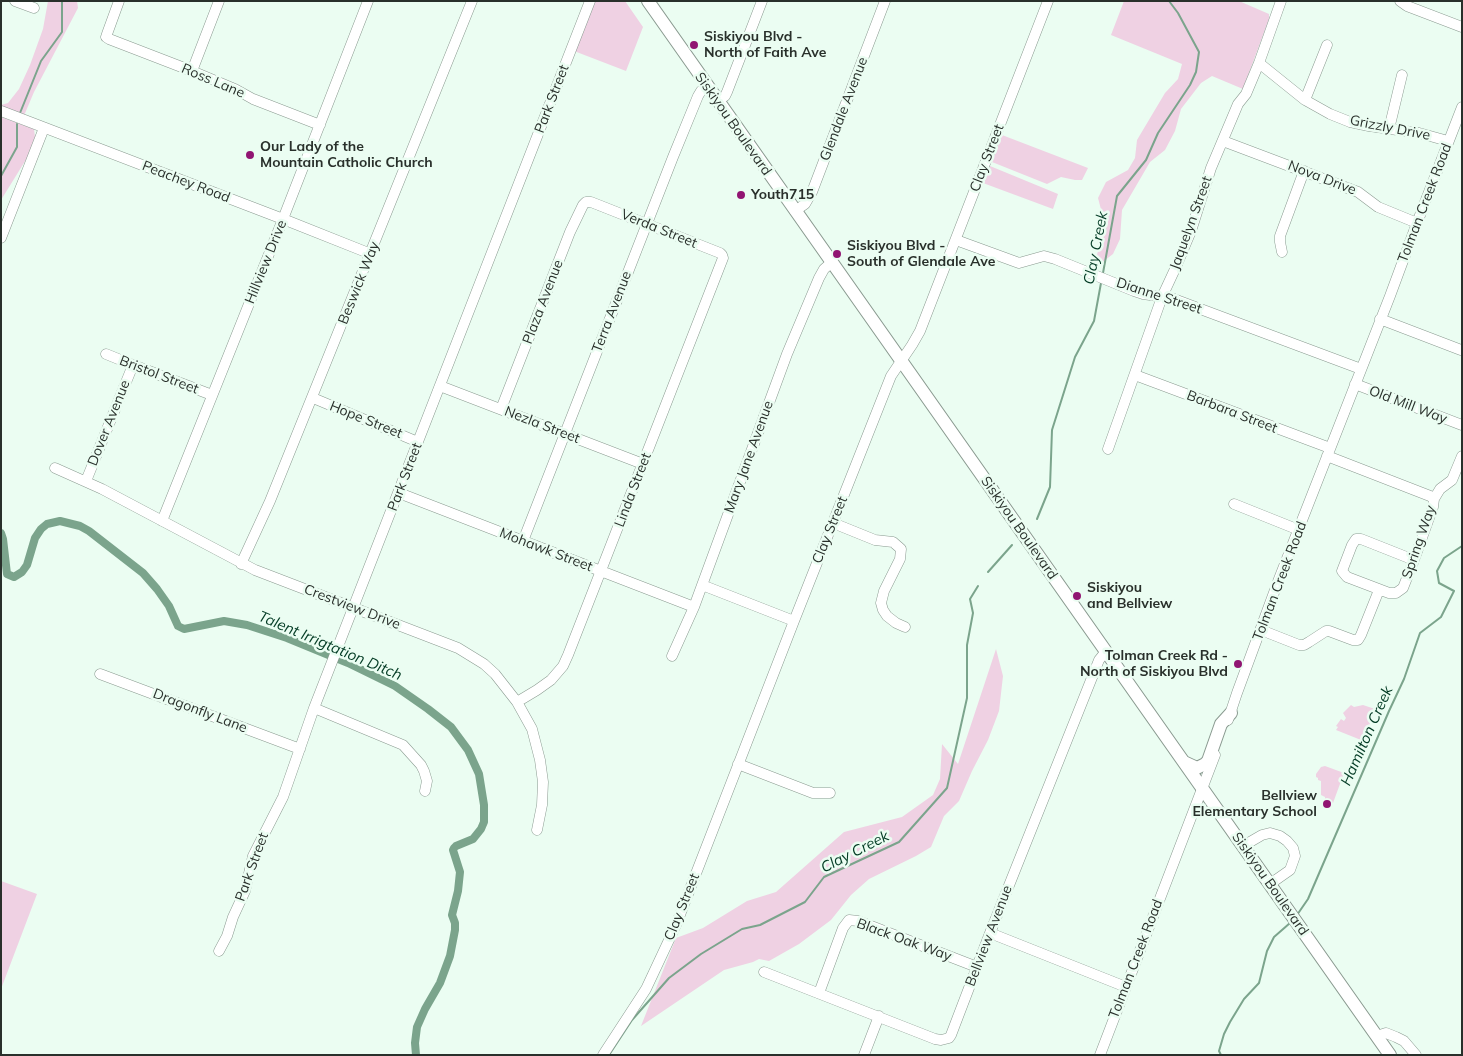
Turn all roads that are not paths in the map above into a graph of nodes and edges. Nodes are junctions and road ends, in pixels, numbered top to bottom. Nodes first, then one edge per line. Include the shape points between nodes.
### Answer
1 (15, 1) edge
2 (119, 1) edge
3 (219, 1) edge
4 (368, 1) edge
5 (472, 1) edge
6 (590, 1) edge
7 (648, 1) edge
8 (762, 1) edge
9 (885, 1) edge
10 (1048, 1) edge
11 (1281, 1) edge
12 (1400, 1) edge
13 (34, 8) dead end
14 (1462, 27) edge
15 (1327, 45) dead end
16 (1259, 63) junction
17 (192, 71) junction
18 (1402, 75) dead end
19 (708, 87) junction
20 (1305, 100) junction
21 (718, 101) junction
22 (1462, 107) edge
23 (1, 110) edge
24 (320, 125) junction
25 (44, 128) junction
26 (1389, 128) junction
27 (1223, 141) junction
28 (1448, 141) junction
29 (1304, 171) junction
30 (591, 202) joint
31 (795, 211) junction
32 (283, 219) junction
33 (1417, 223) junction
34 (647, 224) junction
35 (1, 238) edge
36 (956, 240) junction
37 (1282, 252) dead end
38 (371, 254) junction
39 (723, 258) joint
40 (831, 263) junction
41 (1162, 296) junction
42 (1380, 319) junction
43 (1461, 350) edge
44 (106, 354) dead end
45 (902, 361) junction
46 (133, 365) junction
47 (1361, 369) junction
48 (1135, 375) junction
49 (1355, 384) junction
50 (440, 386) junction
51 (212, 395) junction
52 (313, 398) junction
53 (501, 409) junction
54 (1462, 425) edge
55 (565, 434) junction
56 (418, 442) junction
57 (1108, 449) dead end
58 (1329, 452) junction
59 (1462, 456) edge
60 (643, 464) junction
61 (55, 468) dead end
62 (86, 481) junction
63 (399, 493) junction
64 (1434, 499) junction
65 (1234, 504) dead end
66 (162, 521) junction
67 (833, 523) junction
68 (1299, 530) junction
69 (523, 541) junction
70 (1414, 560) junction
71 (241, 564) junction
72 (601, 572) junction
73 (702, 585) junction
74 (1379, 590) junction
75 (694, 607) junction
76 (354, 608) junction
77 (794, 621) junction
78 (905, 627) dead end
79 (1261, 630) junction
80 (1107, 652) junction
81 (672, 656) dead end
82 (100, 674) dead end
83 (517, 702) junction
84 (314, 708) junction
85 (1231, 713) junction
86 (300, 749) junction
87 (1184, 762) junction
88 (738, 764) junction
89 (1202, 788) junction
90 (425, 791) dead end
91 (830, 793) dead end
92 (537, 830) dead end
93 (1243, 846) junction
94 (1270, 884) junction
95 (990, 933) junction
96 (219, 951) dead end
97 (977, 967) junction
98 (764, 972) dead end
99 (1126, 987) junction
100 (818, 993) junction
101 (879, 1016) junction
102 (1377, 1036) junction
103 (603, 1055) edge
104 (864, 1055) edge
105 (1100, 1055) edge
106 (1390, 1055) edge
107 (1416, 1055) edge

1 - 13 street
2 - 17 street, Ross Lane via 106,37
3 - 17 street
4 - 24 street, Hillview Drive
5 - 38 street, Beswick Way
6 - 50 street, Park Street
7 - 19 main road, Siskiyou Boulevard
8 - 21 street via 728,92
9 - 31 street, Glendale Avenue via 812,192 805,204
10 - 36 street, Clay Street
11 - 16 street, Jaquelyn Street
12 - 14 street
15 - 20 street
16 - 20 street, Grizzly Drive
16 - 27 street, Jaquelyn Street
17 - 24 street, Ross Lane
18 - 26 street
19 - 21 main road, Siskiyou Boulevard
19 - 34 street, Terra Avenue via 698,96
20 - 26 street, Grizzly Drive via 1350,122
21 - 31 main road, Siskiyou Boulevard
22 - 28 street, Tolman Creek Road
23 - 25 street, Peachey Road
24 - 32 street, Hillview Drive
25 - 32 street, Peachey Road
25 - 35 street
26 - 28 street, Grizzly Drive
27 - 29 street, Nova Drive
27 - 41 street, Jaquelyn Street via 1191,232
28 - 33 street, Tolman Creek Road
29 - 33 street, Nova Drive via 1358,192 1378,207
29 - 37 street via 1280,236
30 - 34 street, Verda Street
30 - 53 street, Plaza Avenue via 583,205 576,218
31 - 40 main road, Siskiyou Boulevard
32 - 38 street, Peachey Road
32 - 51 street, Hillview Drive
33 - 42 street, Tolman Creek Road
34 - 39 street, Verda Street via 720,253
34 - 55 street, Terra Avenue
36 - 41 street, Dianne Street via 1019,263 1044,256 1134,291
36 - 45 street, Clay Street via 920,331
38 - 52 street, Beswick Way
39 - 60 street, Linda Street
40 - 45 main road, Siskiyou Boulevard
40 - 73 street, Mary Jane Avenue via 819,278 787,354
41 - 47 street, Dianne Street
41 - 48 street, Jaquelyn Street
42 - 43 street
42 - 47 street, Tolman Creek Road
44 - 46 street, Bristol Street
45 - 67 street, Clay Street via 891,376
45 - 80 main road, Siskiyou Boulevard
46 - 51 street, Bristol Street
46 - 62 street, Dover Avenue
47 - 49 street, Tolman Creek Road
48 - 57 street, Jaquelyn Street
48 - 58 street, Barbara Street
49 - 54 street, Old Mill Way
49 - 58 street, Tolman Creek Road
50 - 53 street, Nezla Street
50 - 56 street, Park Street
51 - 66 street, Hillview Drive
52 - 56 street, Hope Street
52 - 71 street, Beswick Way
53 - 55 street, Nezla Street
55 - 60 street, Nezla Street
55 - 69 street, Terra Avenue
56 - 63 street, Park Street
58 - 64 street, Barbara Street
58 - 68 street, Tolman Creek Road
59 - 64 street via 1452,480 1440,489
60 - 72 street, Linda Street
61 - 62 street, Crestview Drive
62 - 66 street, Crestview Drive
63 - 69 street, Mohawk Street
63 - 76 street, Park Street
64 - 70 street, Spring Way
65 - 68 street
66 - 71 street, Crestview Drive
67 - 77 street, Clay Street
67 - 78 street via 875,540 893,542 901,549 900,559 881,603 887,616
68 - 79 street, Tolman Creek Road
69 - 72 street, Mohawk Street
70 - 74 street, Spring Way via 1400,591 1392,594
70 - 74 street, Spring Way via 1356,539 1342,571 1345,576
71 - 76 street, Crestview Drive
72 - 75 street, Mohawk Street
72 - 83 street, Linda Street via 563,666 547,684
73 - 75 street, Mary Jane Avenue
73 - 77 street
74 - 79 street via 1358,640 1329,631 1299,645
75 - 81 street, Mary Jane Avenue
76 - 83 street, Crestview Drive via 469,654 495,674
76 - 84 street, Park Street
77 - 88 street, Clay Street
79 - 85 street, Tolman Creek Road
80 - 87 main road, Siskiyou Boulevard
80 - 95 street, Bellview Avenue via 1099,660
82 - 86 street, Dragonfly Lane
83 - 92 street, Crestview Drive via 532,729 540,760 542,793
84 - 86 street, Park Street
84 - 90 street via 403,745 424,771
85 - 87 main road via 1221,724 1208,761 1197,768
85 - 89 street, Tolman Creek Road
86 - 96 street, Park Street via 283,797 253,856 245,891
87 - 89 main road, Siskiyou Boulevard
88 - 91 street via 813,793
88 - 103 street, Clay Street via 676,926 646,989
89 - 93 main road, Siskiyou Boulevard
89 - 99 street, Tolman Creek Road
93 - 94 main road, Siskiyou Boulevard
93 - 94 street via 1270,833 1280,836 1293,848 1295,856 1290,870
94 - 102 main road, Siskiyou Boulevard
95 - 97 street, Bellview Avenue
95 - 99 street
97 - 100 street, Black Oak Way via 849,920
97 - 101 street, Bellview Avenue via 951,1035 946,1040
98 - 100 street, Bellview Avenue
99 - 105 street, Tolman Creek Road
100 - 101 street, Bellview Avenue
101 - 104 street
102 - 106 main road, Siskiyou Boulevard
102 - 107 street via 1386,1033 1396,1036

